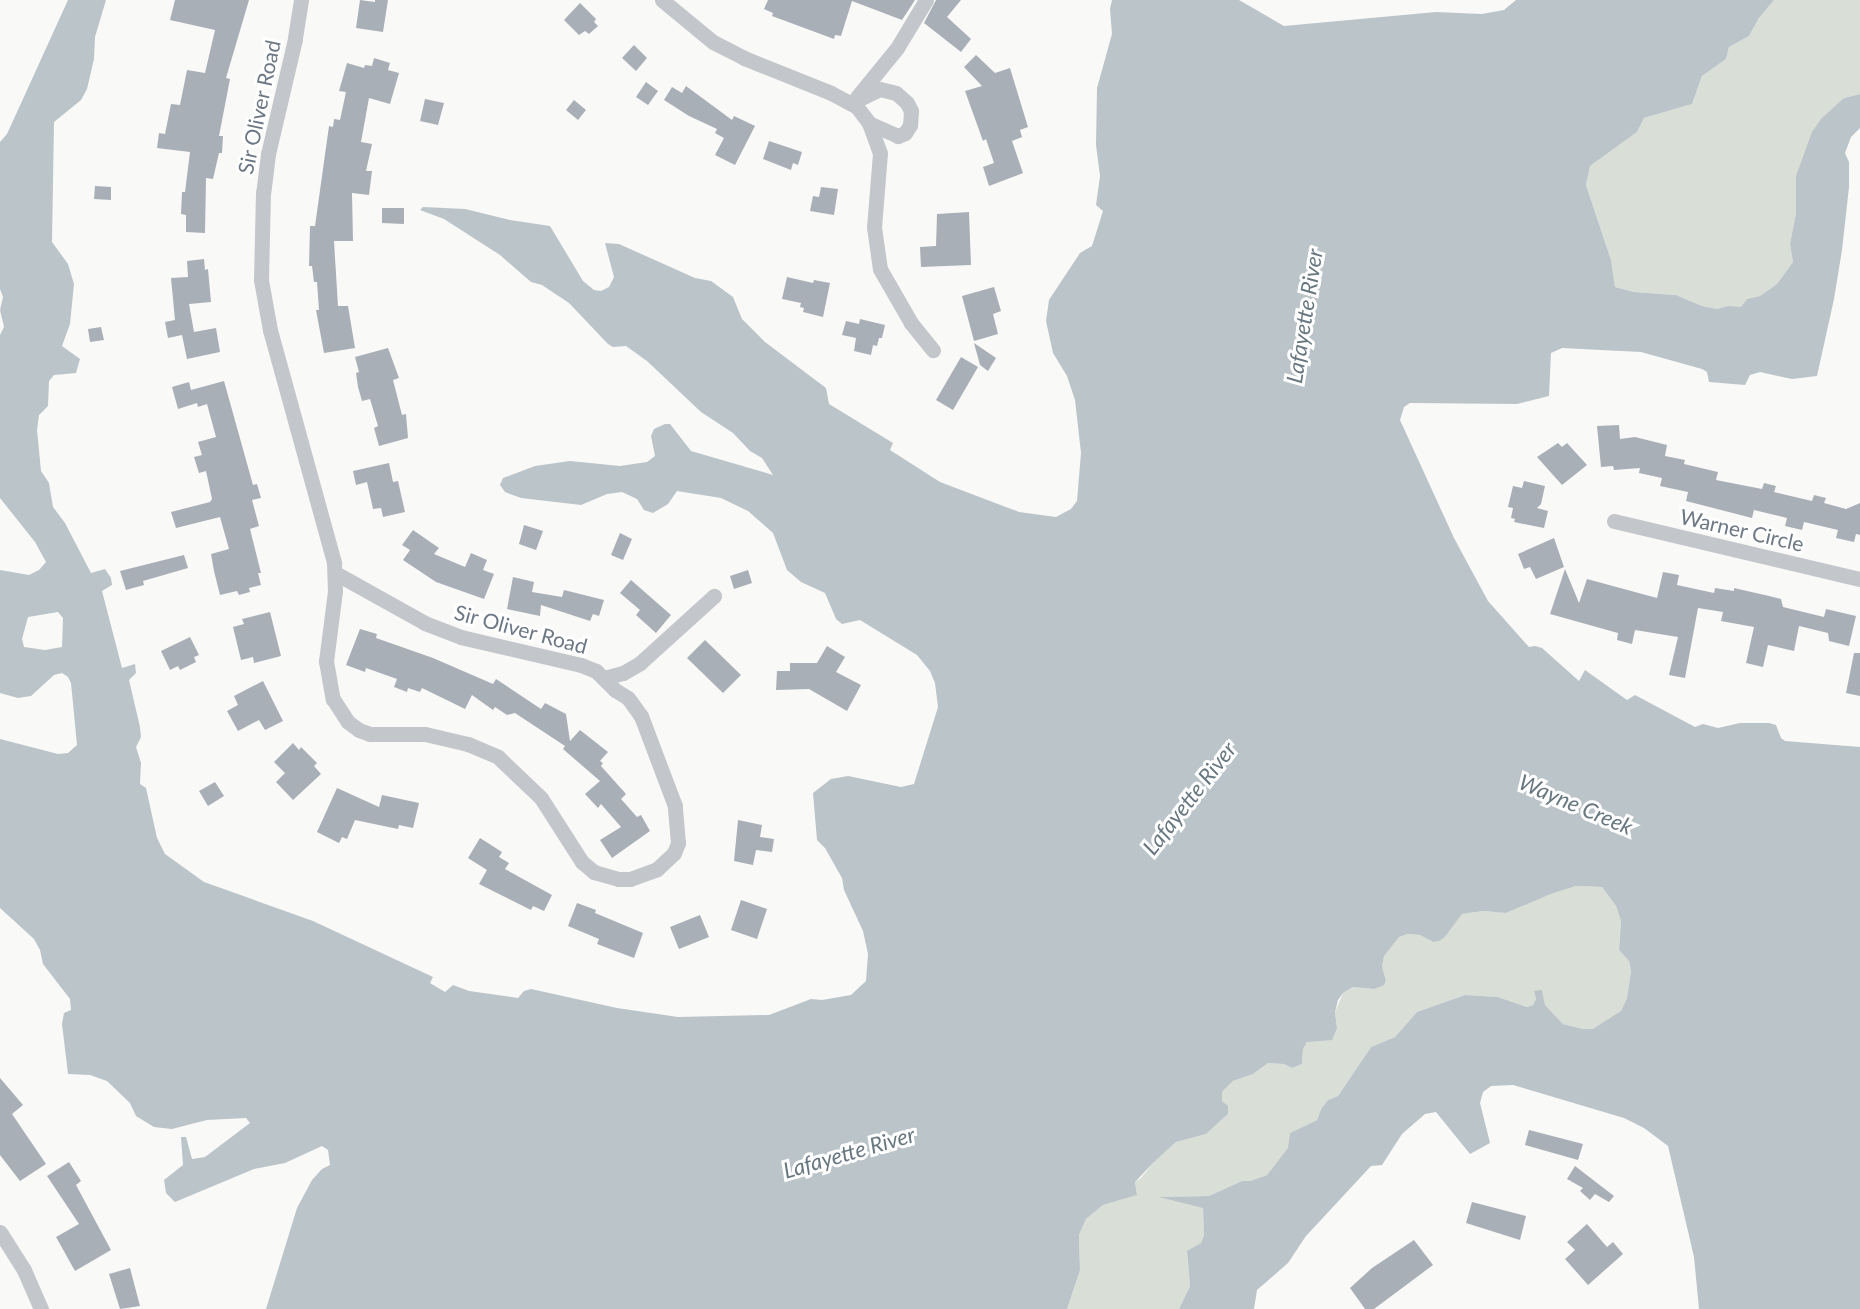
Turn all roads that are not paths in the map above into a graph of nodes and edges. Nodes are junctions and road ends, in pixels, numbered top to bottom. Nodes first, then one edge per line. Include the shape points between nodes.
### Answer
1 (300, 0) edge
2 (662, 0) edge
3 (926, 0) edge
4 (850, 103) junction
5 (869, 123) junction
6 (933, 350) dead end
7 (1614, 521) dead end
8 (335, 573) junction
9 (1860, 579) edge
10 (714, 596) dead end
11 (604, 678) junction
12 (0, 1232) edge
13 (41, 1309) edge

1 - 8 street, Sir Oliver Road via 295,39 268,154 261,280 272,339
2 - 4 street via 713,42
3 - 4 street via 897,48
4 - 5 street
4 - 5 street via 880,89 896,93 908,103 910,125 905,133 891,135
5 - 6 street via 880,153 874,227 880,269 910,323
7 - 9 street, Warner Circle
8 - 11 street, Sir Oliver Road via 425,623 461,637 581,665
8 - 11 street, Sir Oliver Road via 327,680 333,699 348,722 370,734 425,734 468,744 498,757 541,798 582,862 606,876 630,879 657,868 674,853 678,843 675,806 635,706
10 - 11 street via 640,663
12 - 13 street via 24,1270

